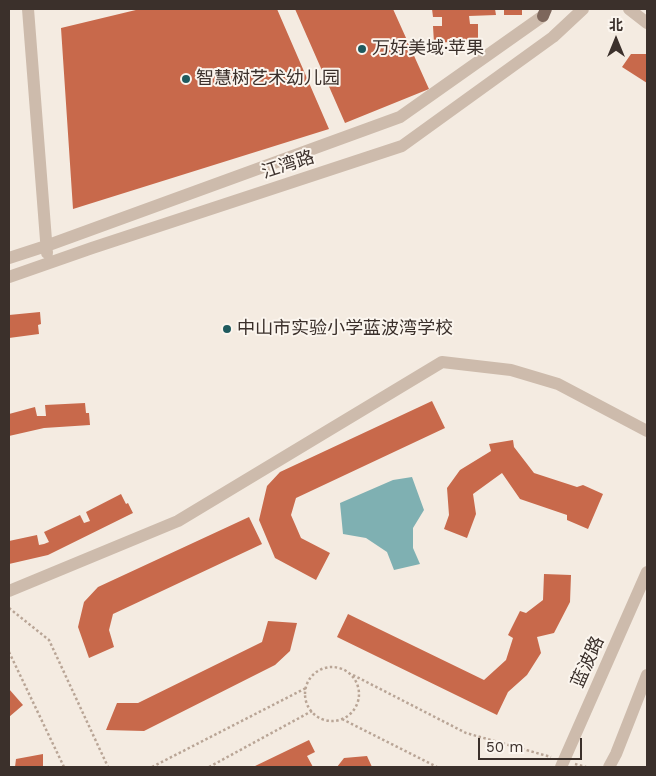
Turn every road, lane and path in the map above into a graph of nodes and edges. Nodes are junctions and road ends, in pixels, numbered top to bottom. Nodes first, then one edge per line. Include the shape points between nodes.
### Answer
1 (28, 9) edge
2 (582, 9) edge
3 (629, 9) edge
4 (545, 12) edge
5 (647, 23) edge
6 (46, 246) junction
7 (9, 258) edge
8 (48, 263) junction
9 (9, 277) edge
10 (647, 431) edge
11 (647, 572) edge
12 (9, 591) edge
13 (9, 608) edge
14 (9, 652) edge
15 (647, 675) edge
16 (352, 676) junction
17 (306, 688) junction
18 (312, 711) junction
19 (342, 719) junction
20 (563, 764) edge
21 (64, 767) edge
22 (108, 767) edge
23 (152, 767) edge
24 (209, 767) edge
25 (437, 767) edge
26 (586, 767) edge
27 (609, 767) edge

1 - 6 street
2 - 8 street, 江湾路 via 553,37 402,146
3 - 5 street
4 - 6 street, 江湾路 via 400,117
6 - 7 street, 江湾路
6 - 8 street
8 - 9 street, 江湾路
10 - 12 street via 558,384 511,370 442,362 178,521
11 - 20 street, 蓝波路
13 - 22 path via 49,640
14 - 21 path
15 - 27 street
16 - 17 path via 340,668 325,668 312,675
16 - 19 path via 360,691 359,700 350,715
16 - 20 path via 466,733
17 - 18 path via 307,704
17 - 23 path
18 - 19 path via 325,720
18 - 24 path
19 - 25 path
20 - 26 path

